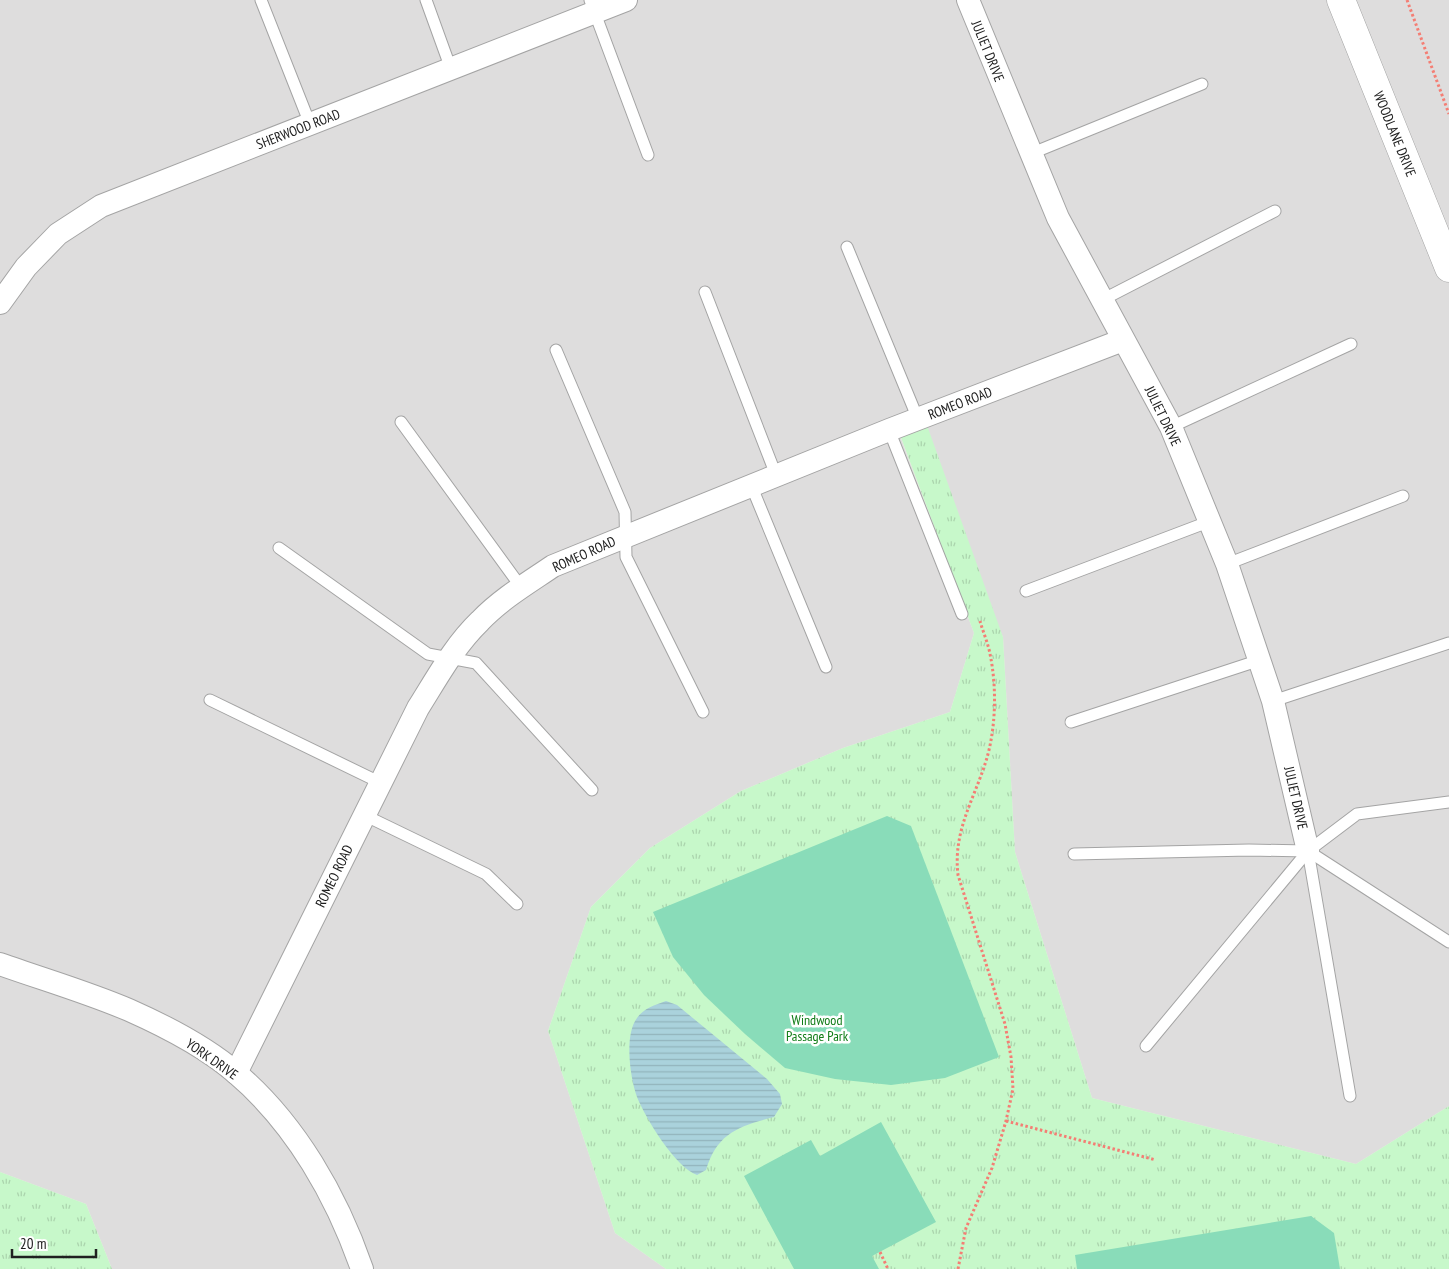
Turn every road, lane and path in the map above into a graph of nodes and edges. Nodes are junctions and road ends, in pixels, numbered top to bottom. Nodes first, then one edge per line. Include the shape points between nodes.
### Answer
1 (260, 0) edge
2 (426, 0) edge
3 (626, 0) edge
4 (1341, 0) edge
5 (1407, 0) edge
6 (973, 2) edge
7 (592, 6) edge
8 (452, 69) junction
9 (1202, 84) dead end
10 (1449, 114) edge
11 (310, 124) junction
12 (1030, 154) junction
13 (648, 155) dead end
14 (1275, 211) dead end
15 (847, 247) dead end
16 (1449, 268) edge
17 (705, 292) dead end
18 (1102, 300) junction
19 (0, 304) edge
20 (1123, 340) junction
21 (1351, 344) dead end
22 (556, 350) dead end
23 (918, 419) junction
24 (401, 422) dead end
25 (1171, 427) junction
26 (889, 430) junction
27 (776, 475) junction
28 (751, 485) junction
29 (1402, 496) dead end
30 (1208, 522) junction
31 (625, 536) junction
32 (279, 548) dead end
33 (1227, 564) junction
34 (522, 587) junction
35 (1026, 591) dead end
36 (962, 614) dead end
37 (978, 616) dead end
38 (1449, 643) edge
39 (448, 660) junction
40 (1260, 660) junction
41 (826, 666) dead end
42 (210, 700) dead end
43 (1273, 701) junction
44 (703, 712) dead end
45 (1071, 722) dead end
46 (381, 782) junction
47 (592, 790) dead end
48 (1449, 802) edge
49 (364, 815) junction
50 (1308, 851) junction
51 (1074, 854) dead end
52 (517, 904) dead end
53 (1449, 942) edge
54 (0, 964) edge
55 (1146, 1046) dead end
56 (236, 1073) junction
57 (1350, 1096) dead end
58 (1006, 1121) junction
59 (1156, 1160) dead end
60 (880, 1252) dead end
61 (362, 1269) edge
62 (888, 1269) edge
63 (958, 1269) edge

1 - 11 lane
2 - 8 lane
3 - 7 street, SHERWOOD ROAD
4 - 16 street, WOODLANE DRIVE
5 - 10 path
6 - 12 street, JULIET DRIVE
7 - 8 street, SHERWOOD ROAD
7 - 13 lane
8 - 11 street, SHERWOOD ROAD
9 - 12 lane
11 - 19 street, SHERWOOD ROAD via 101,206 58,234 26,267
12 - 18 street, JULIET DRIVE via 1058,218
14 - 18 lane
15 - 23 lane
17 - 27 lane
18 - 20 street, JULIET DRIVE
20 - 23 street, ROMEO ROAD
20 - 25 street, JULIET DRIVE
21 - 25 lane
22 - 31 lane via 625,512
23 - 26 street, ROMEO ROAD
24 - 34 lane
25 - 30 street, JULIET DRIVE
26 - 27 street, ROMEO ROAD
26 - 36 lane
27 - 28 street, ROMEO ROAD
28 - 31 street, ROMEO ROAD
28 - 41 lane
29 - 33 lane
30 - 33 street, JULIET DRIVE
30 - 35 lane
31 - 34 street, ROMEO ROAD via 553,566
31 - 44 lane via 626,557
32 - 39 lane via 428,654
33 - 40 street, JULIET DRIVE
34 - 39 street, ROMEO ROAD via 480,621
37 - 58 path via 990,653 994,688 992,726 986,760 960,831 956,855 958,875 1005,1024 1013,1089
38 - 43 lane
39 - 46 street, ROMEO ROAD via 418,708
39 - 47 lane via 476,663
40 - 43 street, JULIET DRIVE
40 - 45 lane
42 - 46 lane
43 - 50 street, JULIET DRIVE
46 - 49 street, ROMEO ROAD
48 - 50 lane via 1357,814
49 - 52 lane via 486,874
49 - 56 street, ROMEO ROAD
50 - 51 lane
50 - 53 lane
50 - 55 lane
50 - 57 lane
54 - 56 street, YORK DRIVE via 128,1010 183,1038
56 - 61 street, YORK DRIVE via 300,1145 327,1186 350,1234
58 - 59 path
58 - 63 path via 992,1168 966,1228
60 - 62 path

